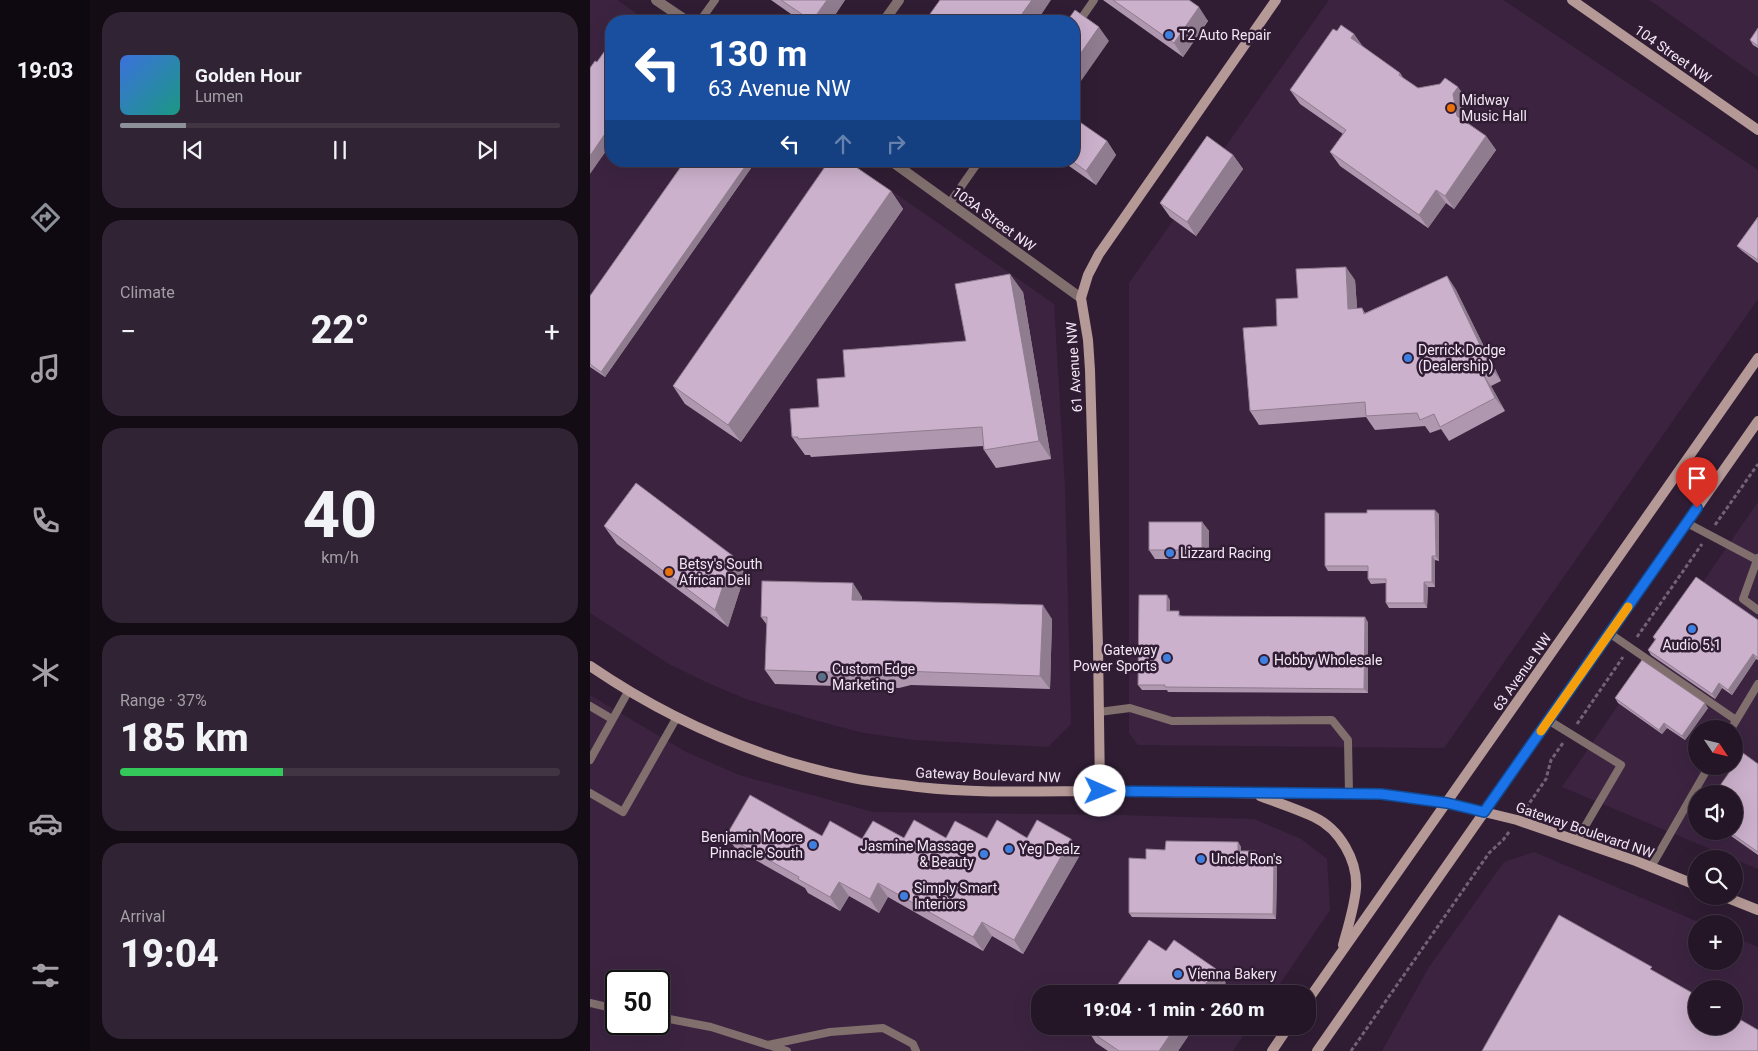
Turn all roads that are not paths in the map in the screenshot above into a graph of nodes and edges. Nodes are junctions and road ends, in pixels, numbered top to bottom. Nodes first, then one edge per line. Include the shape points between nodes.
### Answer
1 (656, 0) edge
2 (715, 0) edge
3 (899, 0) edge
4 (1094, 0) edge
5 (1276, 0) edge
6 (1572, 0) edge
7 (677, 15) edge
8 (704, 15) edge
9 (888, 15) edge
10 (1080, 20) edge
11 (1758, 130) edge
12 (899, 167) edge
13 (975, 167) edge
14 (949, 204) junction
15 (1081, 298) junction
16 (1758, 358) edge
17 (1758, 421) edge
18 (1687, 523) junction
19 (1758, 559) edge
20 (1758, 610) edge
21 (1609, 633) junction
22 (590, 666) edge
23 (1758, 684) edge
24 (629, 690) junction
25 (590, 706) edge
26 (1099, 712) junction
27 (677, 717) junction
28 (612, 720) junction
29 (1548, 720) junction
30 (1736, 720) joint
31 (590, 760) edge
32 (1704, 775) edge
33 (1100, 791) junction
34 (590, 793) edge
35 (1252, 793) junction
36 (1349, 794) junction
37 (1447, 803) junction
38 (1484, 812) junction
39 (1577, 840) junction
40 (1651, 867) junction
41 (1688, 882) edge
42 (1743, 904) edge
43 (1758, 910) edge
44 (1342, 951) junction
45 (1316, 988) edge
46 (590, 1003) edge
47 (605, 1006) edge
48 (670, 1019) edge
49 (1283, 1035) edge
50 (768, 1045) junction
51 (787, 1051) edge
52 (916, 1051) edge
53 (1272, 1051) edge
54 (1318, 1051) edge

1 - 7 street
2 - 8 lane
3 - 9 street
4 - 10 lane
5 - 15 main road, 61 Avenue NW via 1099,254 1088,274
6 - 11 main road, 104 Street NW
12 - 14 street, 103A Street NW
13 - 14 lane
14 - 15 street, 103A Street NW
15 - 26 main road, 61 Avenue NW via 1090,370
16 - 37 main road, 63 Avenue NW
17 - 18 main road
18 - 19 lane
18 - 21 main road
19 - 20 lane via 1743,599
21 - 29 main road
21 - 30 lane
22 - 24 main road, Gateway Boulevard NW
23 - 30 lane
24 - 27 main road, Gateway Boulevard NW
24 - 28 lane
25 - 28 lane
26 - 33 main road, 61 Avenue NW
26 - 36 lane via 1130,708 1172,721 1332,720 1348,740
27 - 33 main road, Gateway Boulevard NW via 743,746 800,765 855,778 920,787 992,791
27 - 34 lane via 623,812
28 - 31 lane
29 - 38 main road
29 - 39 lane via 1622,765
32 - 40 lane
33 - 35 main road, Gateway Boulevard NW
35 - 36 main road, Gateway Boulevard NW
35 - 44 main road via 1316,817 1340,839 1350,854 1356,888
36 - 37 main road, Gateway Boulevard NW via 1381,794
37 - 38 main road, Gateway Boulevard NW
37 - 44 main road, 63 Avenue NW
38 - 39 main road, Gateway Boulevard NW
38 - 54 main road
39 - 40 main road, Gateway Boulevard NW
40 - 41 main road, Gateway Boulevard NW
42 - 43 main road
44 - 45 main road, 63 Avenue NW
46 - 47 lane
48 - 50 lane via 711,1027
49 - 53 main road
50 - 51 lane
50 - 52 lane via 830,1032 883,1028 913,1044

